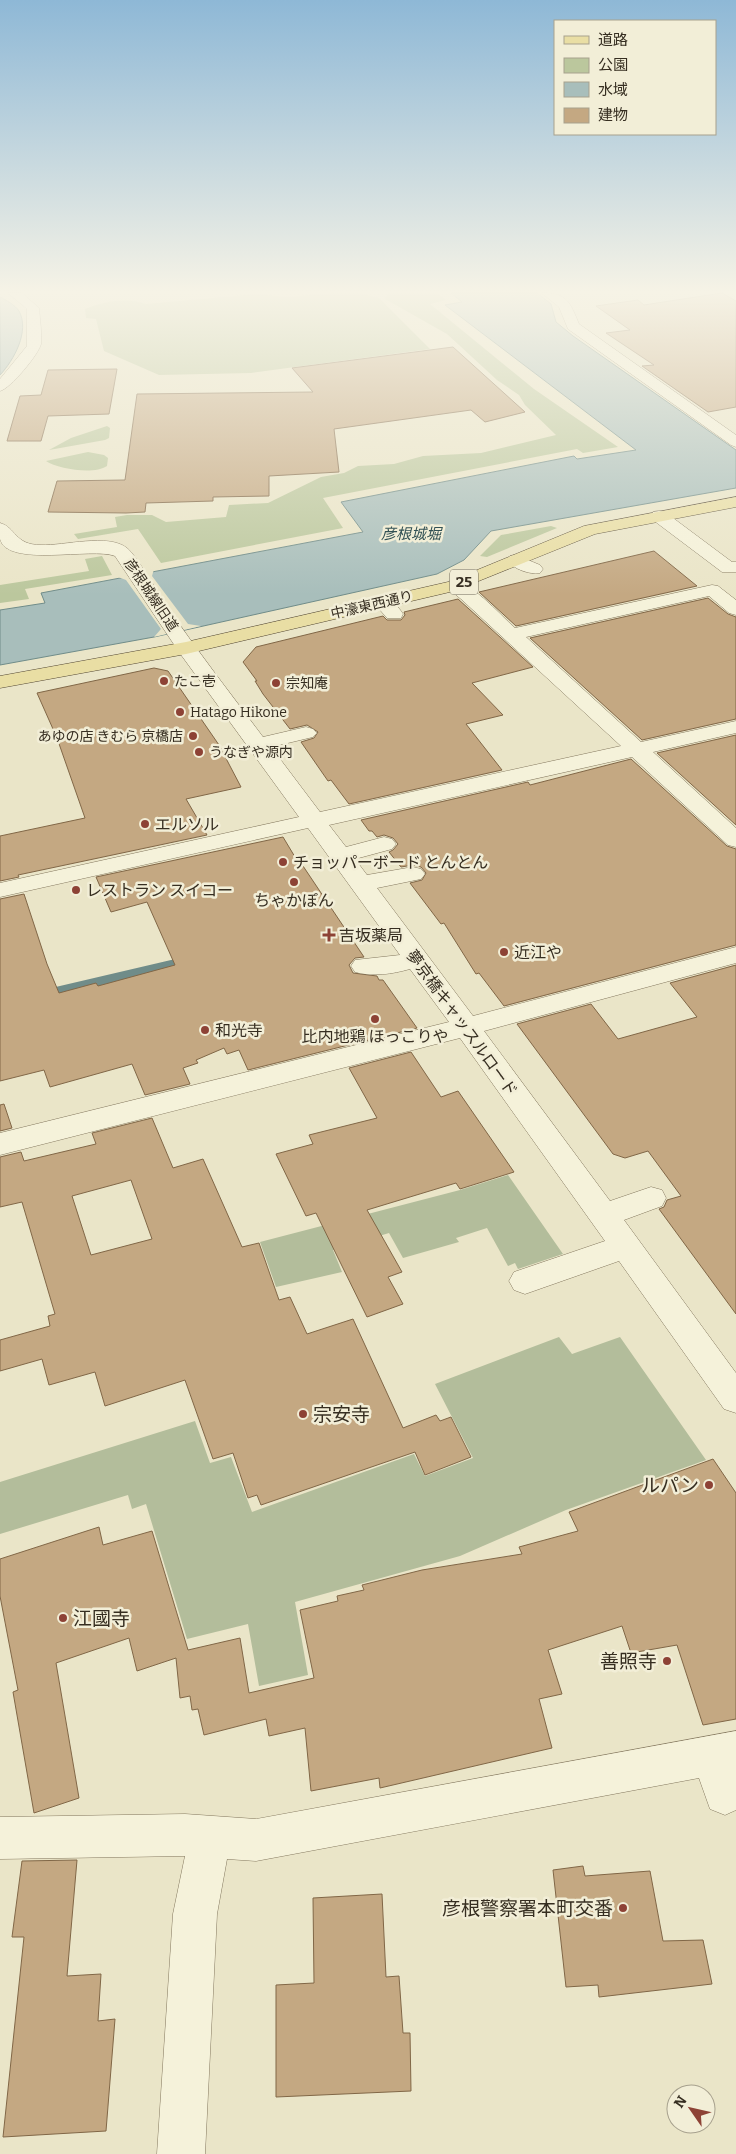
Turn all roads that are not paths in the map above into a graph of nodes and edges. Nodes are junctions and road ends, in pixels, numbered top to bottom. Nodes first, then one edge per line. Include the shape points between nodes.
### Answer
1 (668, 394) edge
2 (736, 442) edge
3 (736, 502) edge
4 (659, 516) junction
5 (0, 528) edge
6 (516, 560) junction
7 (736, 567) edge
8 (534, 569) dead end
9 (454, 586) junction
10 (736, 609) edge
11 (510, 635) junction
12 (180, 638) junction
13 (0, 682) edge
14 (736, 727) edge
15 (306, 732) dead end
16 (258, 744) junction
17 (638, 750) junction
18 (315, 820) junction
19 (736, 840) edge
20 (384, 844) dead end
21 (339, 856) junction
22 (413, 874) dead end
23 (360, 884) junction
24 (0, 890) edge
25 (735, 957) edge
26 (416, 959) junction
27 (364, 966) dead end
28 (466, 1026) junction
29 (0, 1144) edge
30 (651, 1198) dead end
31 (603, 1216) junction
32 (625, 1246) junction
33 (525, 1282) dead end
34 (736, 1399) edge
35 (724, 1753) edge
36 (724, 1794) dead end
37 (0, 1838) edge
38 (210, 1838) junction
39 (181, 2154) edge

1 - 2 street
3 - 4 main road, 中濠東西通り / 25
4 - 6 main road, 中濠東西通り / 25 via 590,530
4 - 7 street via 728,568
5 - 12 street, 彦根城線旧道 via 12,542 35,550 66,551 104,546 118,550
6 - 8 street
6 - 9 main road, 中濠東西通り / 25
9 - 11 street
9 - 12 main road, 中濠東西通り / 25 via 388,608
10 - 11 street via 712,590
11 - 17 street
12 - 13 main road, 中濠東西通り / 25
12 - 16 street, 夢京橋キャッスルロード
14 - 17 street
15 - 16 street
16 - 18 street, 夢京橋キャッスルロード
17 - 18 street via 537,768 393,810
17 - 19 street
18 - 21 street, 夢京橋キャッスルロード
18 - 24 street via 57,881
20 - 21 street
21 - 23 street, 夢京橋キャッスルロード
22 - 23 street
23 - 26 street, 夢京橋キャッスルロード
25 - 28 street
26 - 27 street via 390,966
26 - 28 street, 夢京橋キャッスルロード
28 - 29 street via 211,1096
28 - 31 street, 夢京橋キャッスルロード
30 - 31 street
31 - 32 street, 夢京橋キャッスルロード
32 - 33 street
32 - 34 street, 夢京橋キャッスルロード
35 - 36 street
35 - 38 street via 256,1840
37 - 38 street via 185,1834
38 - 39 street via 195,1914

